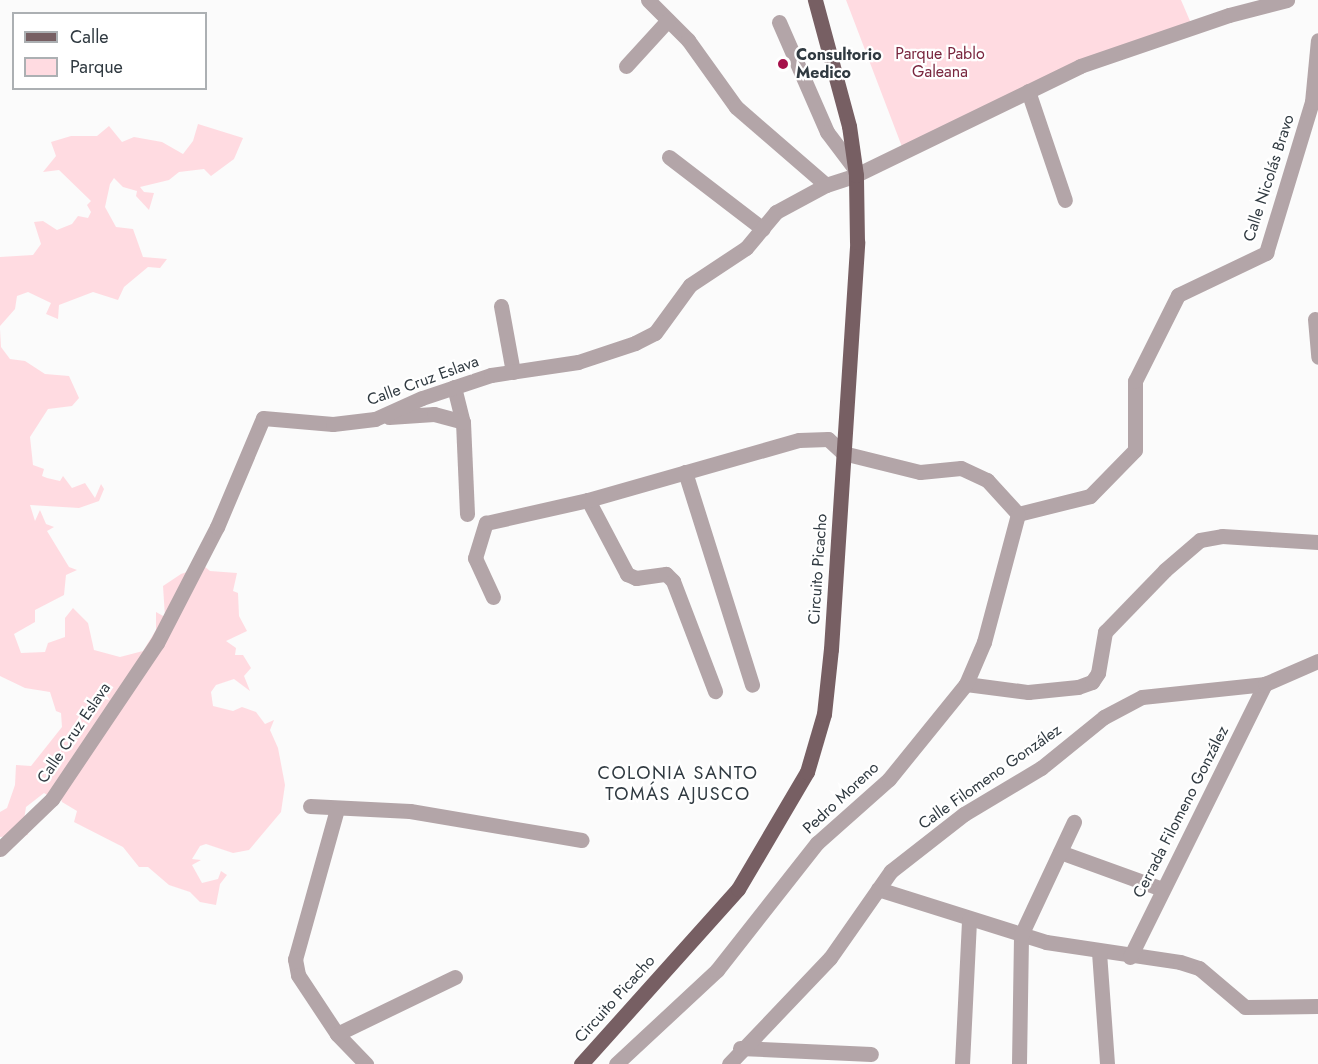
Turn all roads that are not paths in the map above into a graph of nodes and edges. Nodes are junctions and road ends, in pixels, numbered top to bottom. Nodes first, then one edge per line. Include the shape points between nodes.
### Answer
1 (648, 0) edge
2 (815, 0) edge
3 (1287, 0) edge
4 (1227, 8) edge
5 (668, 20) junction
6 (779, 22) dead end
7 (1318, 40) edge
8 (626, 66) dead end
9 (1028, 91) junction
10 (1315, 102) edge
11 (669, 157) dead end
12 (856, 172) junction
13 (826, 185) junction
14 (1065, 200) dead end
15 (763, 229) junction
16 (501, 306) dead end
17 (1315, 319) dead end
18 (1318, 357) edge
19 (513, 372) junction
20 (454, 387) junction
21 (375, 419) junction
22 (463, 422) junction
23 (843, 453) junction
24 (684, 472) junction
25 (588, 500) junction
26 (467, 514) dead end
27 (1018, 514) junction
28 (1318, 542) edge
29 (493, 597) dead end
30 (1318, 661) edge
31 (966, 684) junction
32 (1265, 684) junction
33 (752, 685) dead end
34 (715, 691) dead end
35 (310, 806) dead end
36 (337, 809) junction
37 (1074, 822) dead end
38 (582, 840) dead end
39 (0, 849) edge
40 (1060, 852) junction
41 (878, 889) junction
42 (1162, 889) junction
43 (969, 919) junction
44 (1021, 934) junction
45 (1099, 952) junction
46 (1130, 957) junction
47 (455, 977) dead end
48 (1318, 1006) edge
49 (337, 1034) junction
50 (740, 1048) junction
51 (872, 1054) dead end
52 (366, 1064) edge
53 (581, 1064) edge
54 (616, 1064) edge
55 (729, 1064) edge
56 (962, 1064) edge
57 (1018, 1064) edge
58 (1107, 1064) edge

1 - 5 street
2 - 12 main road, Circuito Picacho via 846,115
3 - 4 street, Calle Cruz Eslava
4 - 9 street, Calle Cruz Eslava via 1080,66
5 - 8 street
5 - 13 street via 688,40 736,107
6 - 12 street via 827,132
7 - 10 street, Calle Nicolás Bravo
9 - 12 street, Calle Cruz Eslava
9 - 14 street
10 - 27 street, Calle Nicolás Bravo via 1266,253 1178,295 1135,381 1135,450 1090,496
11 - 15 street
12 - 13 street, Calle Cruz Eslava
12 - 23 main road, Circuito Picacho via 856,242
13 - 15 street, Calle Cruz Eslava via 776,212
15 - 19 street, Calle Cruz Eslava via 724,265 690,285 655,333 578,362
16 - 19 street
17 - 18 street
19 - 20 street, Calle Cruz Eslava
20 - 21 street, Calle Cruz Eslava
20 - 22 street
21 - 22 street via 435,414
21 - 39 street, Calle Cruz Eslava via 333,424 263,418 217,527 157,643 52,799
22 - 26 street
23 - 24 street via 828,439 799,440
23 - 27 street via 920,472 961,468 987,480
23 - 53 main road, Circuito Picacho via 824,714 807,772 738,889
24 - 25 street
24 - 33 street
25 - 29 street via 486,523 475,558
25 - 34 street via 627,574 636,578 666,574 673,581
27 - 31 street, Pedro Moreno via 984,642
28 - 31 street via 1222,536 1200,540 1105,632 1098,673 1092,681 1078,687 1028,692
30 - 32 street, Calle Filomeno González
31 - 54 street, Pedro Moreno via 889,779 818,843 717,970
32 - 41 street, Calle Filomeno González via 1142,697 1121,706 1041,768 998,791 935,836 891,871
32 - 42 street, Cerrada Filomeno González
35 - 36 street
36 - 38 street via 410,811
36 - 49 street via 295,959 298,975
37 - 40 street
40 - 42 street
40 - 44 street
41 - 43 street
41 - 50 street, Calle Filomeno González via 830,958
42 - 46 street, Cerrada Filomeno González
43 - 44 street
43 - 56 street
44 - 45 street
44 - 57 street
45 - 46 street
45 - 58 street
46 - 48 street via 1199,968 1245,1006
47 - 49 street
49 - 52 street
50 - 51 street
50 - 55 street, Calle Filomeno González

